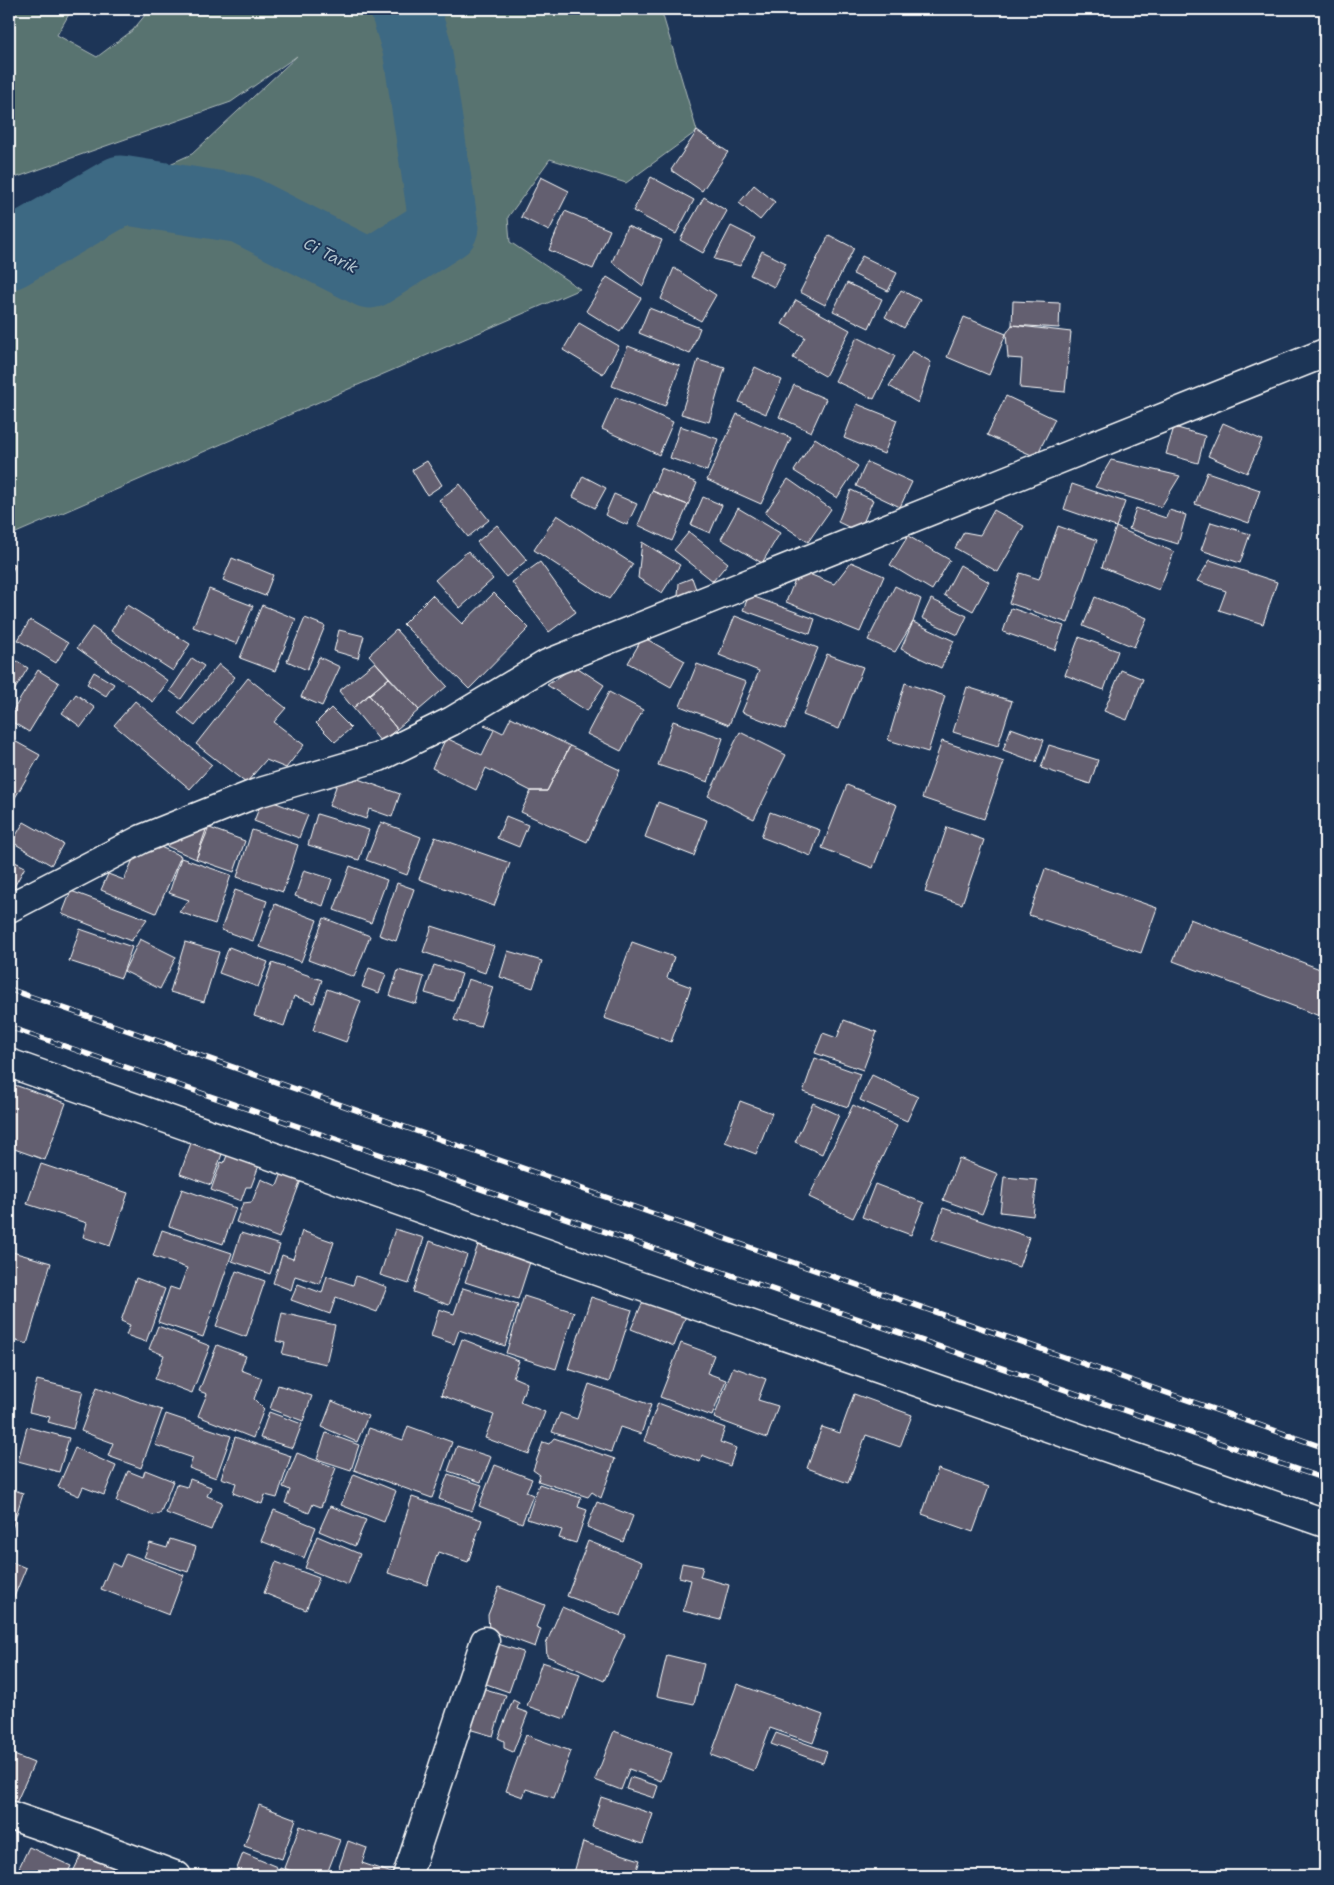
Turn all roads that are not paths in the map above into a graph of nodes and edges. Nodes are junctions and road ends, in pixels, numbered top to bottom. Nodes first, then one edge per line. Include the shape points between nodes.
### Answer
1 (1325, 353) edge
2 (9, 908) edge
3 (9, 1063) edge
4 (1325, 1523) edge
5 (485, 1641) dead end
6 (9, 1815) edge
7 (177, 1876) edge
8 (407, 1876) edge

1 - 2 street via 547,664 452,721 379,757 257,793 142,839
3 - 4 street via 653,1291
5 - 8 street
6 - 7 street

